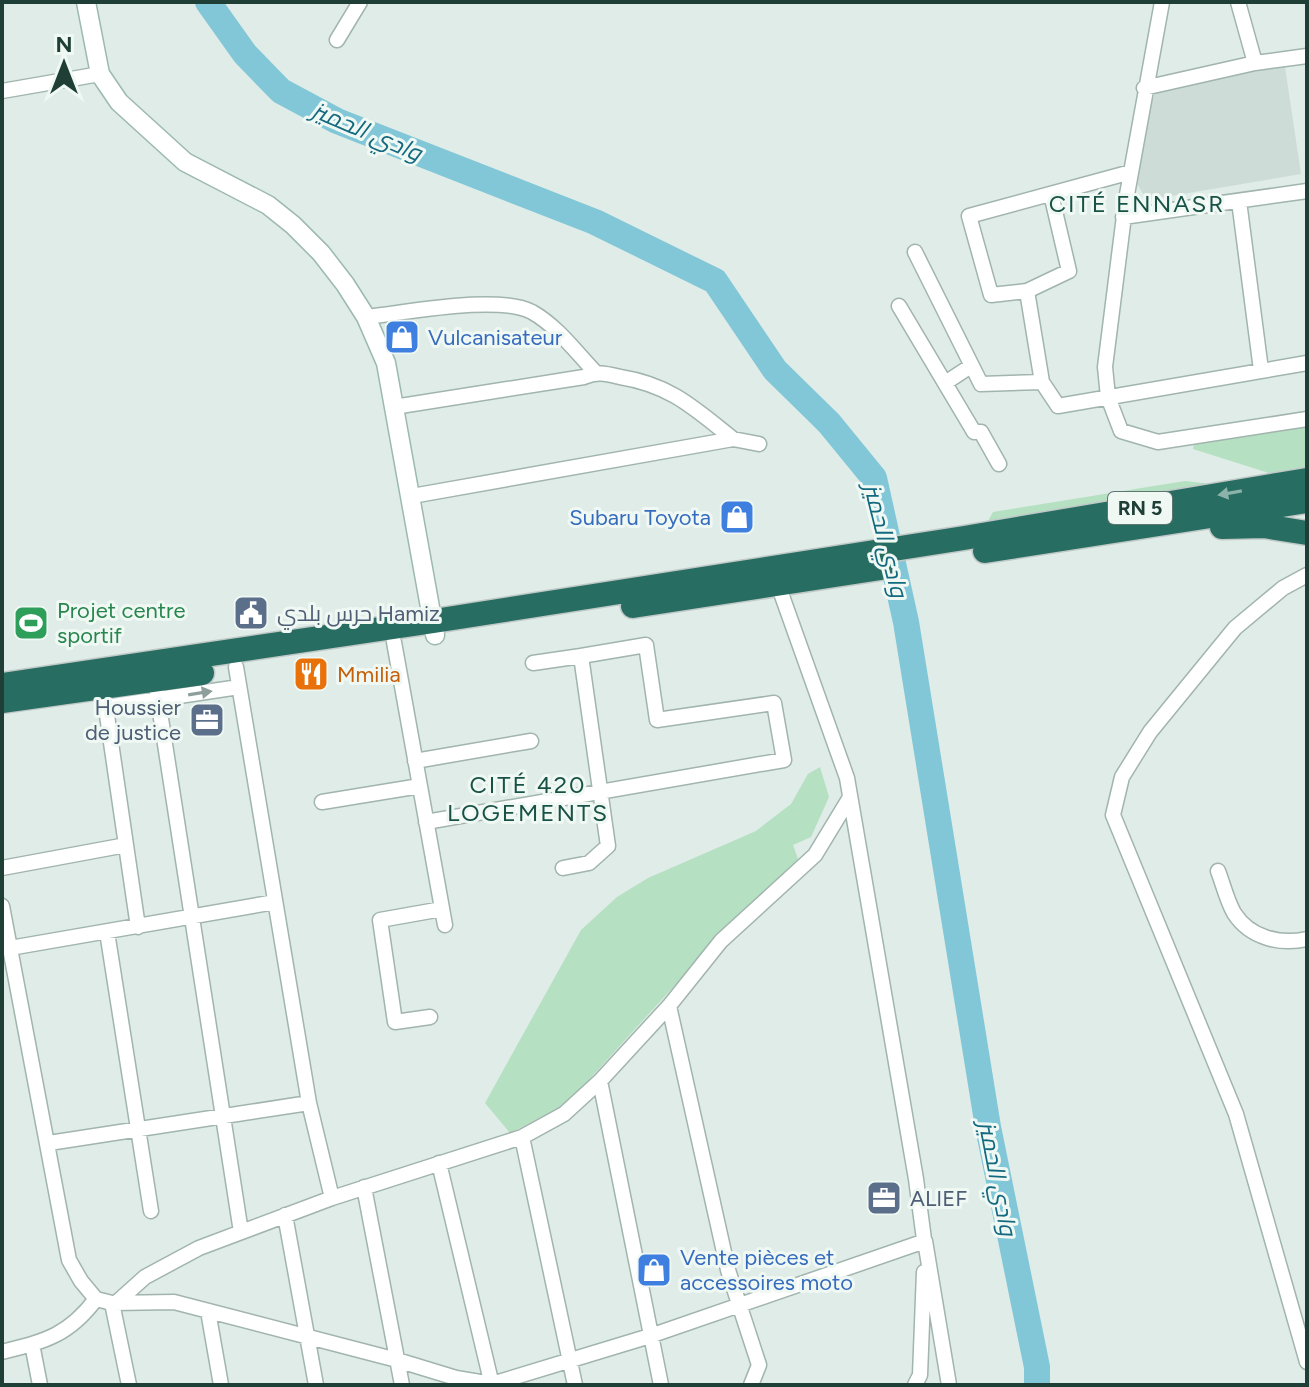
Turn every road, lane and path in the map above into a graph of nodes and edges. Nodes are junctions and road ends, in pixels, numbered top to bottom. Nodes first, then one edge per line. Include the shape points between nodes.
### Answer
1 (86, 2) edge
2 (360, 2) edge
3 (1162, 2) edge
4 (1238, 2) edge
5 (337, 40) dead end
6 (1307, 56) edge
7 (1255, 63) junction
8 (100, 74) junction
9 (1144, 88) junction
10 (2, 91) edge
11 (1131, 172) junction
12 (1307, 191) edge
13 (1051, 194) junction
14 (1239, 201) junction
15 (1123, 217) junction
16 (915, 252) dead end
17 (1027, 291) junction
18 (899, 306) dead end
19 (366, 317) junction
20 (1307, 363) edge
21 (971, 366) junction
22 (1261, 370) junction
23 (595, 372) junction
24 (1042, 382) junction
25 (945, 383) junction
26 (1108, 397) junction
27 (394, 407) junction
28 (1307, 419) edge
29 (733, 439) junction
30 (759, 444) dead end
31 (999, 464) dead end
32 (1307, 480) edge
33 (412, 496) junction
34 (1307, 501) edge
35 (1136, 528) junction
36 (1307, 533) edge
37 (974, 544) junction
38 (1307, 575) edge
39 (775, 576) junction
40 (434, 628) junction
41 (394, 642) junction
42 (581, 656) junction
43 (533, 663) dead end
44 (237, 677) junction
45 (2, 685) edge
46 (156, 690) junction
47 (104, 698) junction
48 (2, 701) edge
49 (531, 741) dead end
50 (415, 761) junction
51 (420, 786) junction
52 (602, 792) junction
53 (849, 799) junction
54 (322, 802) dead end
55 (426, 822) junction
56 (126, 845) junction
57 (2, 868) edge
58 (563, 868) dead end
59 (1218, 871) dead end
60 (275, 902) junction
61 (2, 906) edge
62 (442, 909) junction
63 (191, 917) junction
64 (445, 925) dead end
65 (138, 927) junction
66 (107, 932) junction
67 (1307, 939) edge
68 (10, 948) junction
69 (669, 1006) junction
70 (430, 1017) dead end
71 (600, 1081) junction
72 (309, 1103) junction
73 (221, 1116) junction
74 (137, 1131) junction
75 (522, 1137) junction
76 (49, 1143) junction
77 (439, 1163) junction
78 (364, 1187) junction
79 (332, 1198) junction
80 (151, 1211) dead end
81 (285, 1215) junction
82 (241, 1232) junction
83 (925, 1241) junction
84 (96, 1299) junction
85 (114, 1303) junction
86 (738, 1306) junction
87 (208, 1311) junction
88 (306, 1336) junction
89 (650, 1336) junction
90 (32, 1344) junction
91 (2, 1352) edge
92 (397, 1360) junction
93 (570, 1361) junction
94 (1307, 1362) edge
95 (40, 1385) edge
96 (129, 1385) edge
97 (221, 1385) edge
98 (316, 1385) edge
99 (402, 1385) edge
100 (492, 1385) edge
101 (575, 1385) edge
102 (661, 1385) edge
103 (751, 1385) edge
104 (915, 1385) edge
105 (949, 1385) edge

1 - 8 street
2 - 5 street
3 - 9 street
4 - 7 street
6 - 7 street
7 - 9 street
8 - 10 street
8 - 19 street via 119,102 185,162 268,205 293,225 321,253
9 - 11 street
11 - 13 street
11 - 15 street
12 - 14 street
13 - 17 street via 1069,271
13 - 17 street via 969,216 991,295
14 - 15 street
14 - 22 street
15 - 26 street via 1105,367
16 - 21 street
17 - 24 street
18 - 25 street
19 - 23 street via 495,303 530,311
19 - 27 street via 386,363
20 - 22 street
21 - 24 street via 981,384
21 - 25 street
22 - 26 street
23 - 27 street
23 - 29 street via 640,380 676,394
24 - 26 street via 1058,406
25 - 31 street
26 - 28 street via 1121,431 1158,442
27 - 33 street
29 - 30 street
29 - 33 street
32 -> 37 highway, RN 5
33 - 40 street
34 - 35 highway, RN 5
35 - 36 highway via 1264,526
35 - 37 highway, RN 5
37 - 39 highway, RN 5
38 - 94 street via 1235,628 1150,732 1122,777 1113,815 1236,1114
39 - 40 highway, RN 5
39 - 53 street via 847,778
40 - 41 highway, RN 5
40 - 45 highway, RN 5
41 - 44 highway, RN 5
41 - 50 street
42 - 43 street
42 - 52 street
42 - 52 street via 646,645 657,720 774,703 784,760
46 -> 44 highway, RN 5
44 - 60 street
46 - 47 highway, RN 5
46 - 63 street
47 - 48 highway, RN 5
47 - 56 street
49 - 50 street
50 - 51 street
51 - 54 street
51 - 55 street
52 - 55 street
52 - 58 street via 608,846 589,863
53 - 69 street via 815,855 721,941
53 - 83 street
55 - 62 street
56 - 57 street
56 - 65 street
59 - 67 street via 1234,913 1253,931 1279,942
60 - 63 street
60 - 72 street
61 - 68 street
62 - 64 street
62 - 70 street via 380,920 395,1022
63 - 65 street
63 - 73 street
65 - 66 street
66 - 68 street
66 - 74 street
68 - 76 street
69 - 71 street
69 - 86 street
71 - 75 street via 564,1114
71 - 89 street
72 - 73 street
72 - 79 street
73 - 74 street
73 - 82 street
74 - 76 street
74 - 80 street
75 - 77 street
75 - 93 street
76 - 84 street via 69,1260
77 - 78 street
77 - 100 street
78 - 79 street
78 - 92 street
79 - 81 street
81 - 82 street
81 - 88 street
82 - 85 street via 145,1277
83 - 86 street
83 - 104 street via 920,1375
83 - 105 street
84 - 85 street
84 - 90 street via 67,1331
85 - 87 street via 174,1302
85 - 96 street
86 - 89 street
86 - 103 street via 759,1365
87 - 88 street
87 - 97 street
88 - 92 street
88 - 98 street
89 - 93 street
89 - 102 street
90 - 91 street
90 - 95 street
92 - 99 street
92 - 100 street
93 - 100 street
93 - 101 street

